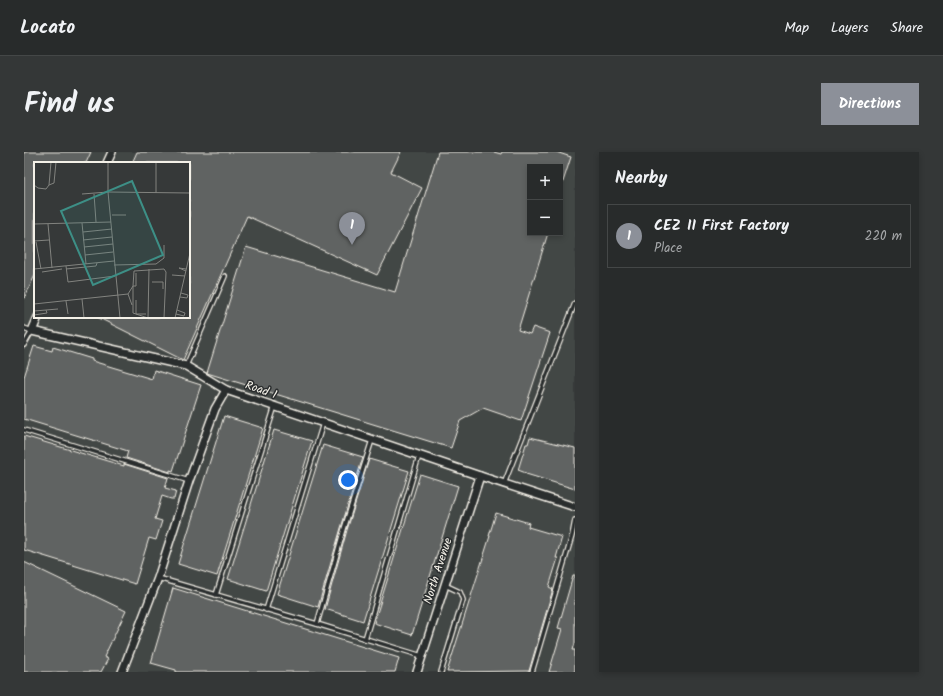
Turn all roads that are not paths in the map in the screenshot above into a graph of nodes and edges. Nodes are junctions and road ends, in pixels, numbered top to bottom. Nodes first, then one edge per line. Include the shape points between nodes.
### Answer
1 (112, 152) edge
2 (107, 162) edge
3 (225, 276) dead end
4 (575, 303) edge
5 (38, 318) edge
6 (24, 328) edge
7 (32, 332) junction
8 (24, 345) edge
9 (186, 366) junction
10 (226, 390) junction
11 (275, 406) junction
12 (323, 423) junction
13 (24, 430) edge
14 (372, 440) junction
15 (419, 456) junction
16 (480, 476) junction
17 (189, 481) junction
18 (504, 484) junction
19 (575, 508) edge
20 (575, 520) edge
21 (158, 578) junction
22 (445, 585) junction
23 (216, 595) junction
24 (266, 610) junction
25 (317, 624) junction
26 (365, 639) junction
27 (422, 656) junction
28 (122, 672) edge
29 (417, 672) edge
30 (441, 672) edge
31 (532, 672) edge

1 - 2 street
3 - 9 lane
4 - 18 lane
5 - 7 street
6 - 7 lane
7 - 8 lane
7 - 9 street
9 - 10 street
10 - 11 street, Road 1
10 - 17 street, Road 1 via 215,409
11 - 12 street, Road 1
11 - 23 lane
12 - 14 street, Road 1
12 - 24 lane
13 - 17 lane
14 - 15 street, Road 1
14 - 25 lane
15 - 16 street, Road 1
15 - 26 lane
16 - 18 street, Road 1
16 - 22 street, North Avenue
17 - 21 street, Road 1
18 - 19 street, Road 1
20 - 31 lane
21 - 23 lane
21 - 28 street, Road 1
22 - 27 street, North Avenue
22 - 30 lane via 460,592 463,600
23 - 24 lane
24 - 25 lane
25 - 26 lane
26 - 27 lane
27 - 29 street, North Avenue

